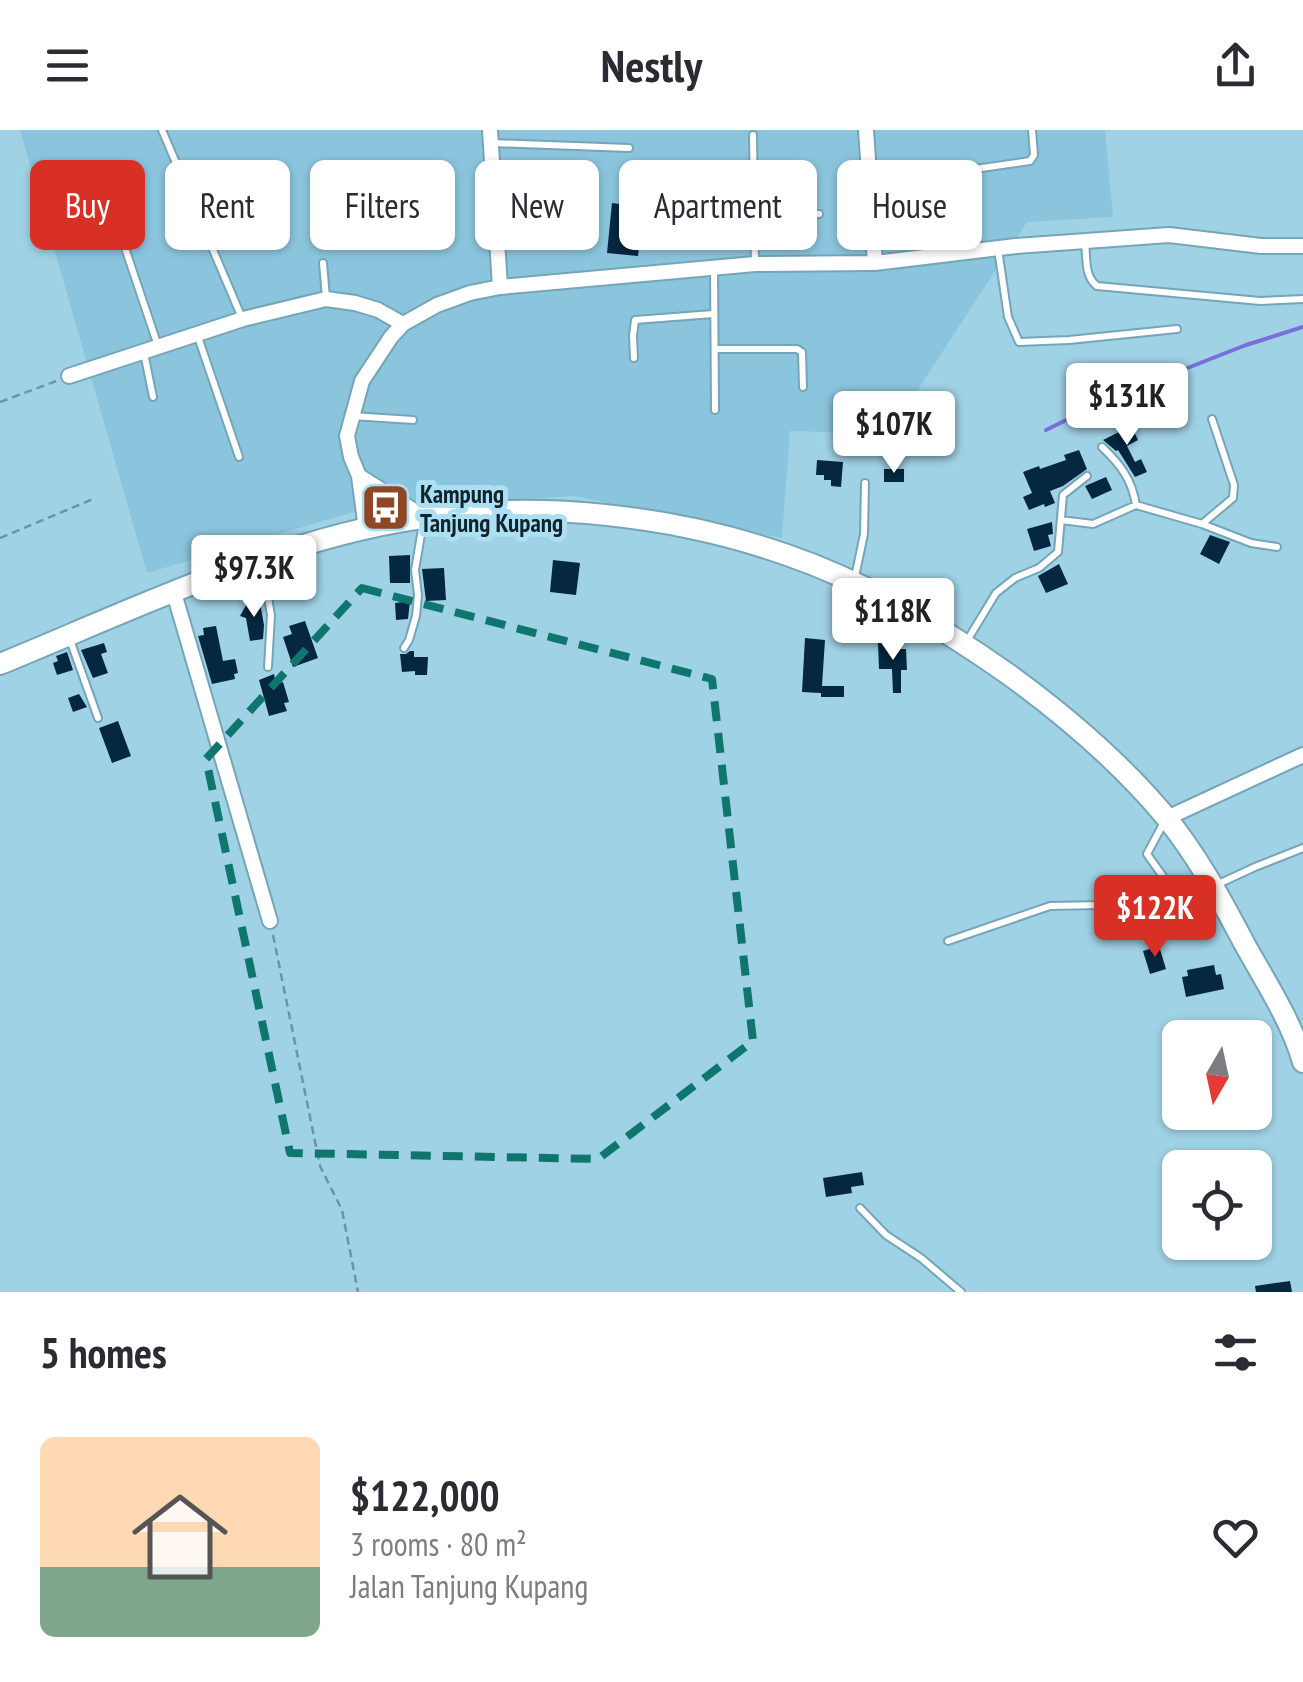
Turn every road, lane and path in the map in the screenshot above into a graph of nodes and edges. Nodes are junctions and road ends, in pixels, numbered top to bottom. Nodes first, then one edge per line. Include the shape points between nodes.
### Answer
1 (162, 130) edge
2 (866, 130) edge
3 (1032, 130) edge
4 (754, 135) dead end
5 (490, 136) edge
6 (629, 148) dead end
7 (754, 160) edge
8 (868, 160) edge
9 (982, 168) edge
10 (1086, 242) junction
11 (1303, 246) edge
12 (998, 248) junction
13 (125, 250) edge
14 (755, 250) edge
15 (874, 250) edge
16 (323, 263) dead end
17 (875, 263) junction
18 (755, 264) junction
19 (714, 268) junction
20 (500, 287) junction
21 (326, 299) junction
22 (1303, 300) edge
23 (714, 314) junction
24 (242, 319) junction
25 (403, 324) junction
26 (1177, 329) dead end
27 (196, 333) junction
28 (151, 349) junction
29 (715, 349) junction
30 (634, 358) dead end
31 (70, 376) joint
32 (804, 387) dead end
33 (153, 397) dead end
34 (0, 402) edge
35 (715, 410) dead end
36 (351, 416) junction
37 (413, 420) dead end
38 (1212, 420) dead end
39 (1102, 447) dead end
40 (239, 457) dead end
41 (359, 476) junction
42 (1087, 476) dead end
43 (865, 483) dead end
44 (93, 499) dead end
45 (1136, 505) junction
46 (424, 517) junction
47 (1061, 520) junction
48 (1202, 524) junction
49 (366, 529) junction
50 (0, 538) edge
51 (1277, 547) dead end
52 (255, 561) junction
53 (853, 583) junction
54 (174, 593) junction
55 (69, 636) junction
56 (965, 645) junction
57 (404, 648) dead end
58 (0, 664) edge
59 (268, 666) dead end
60 (98, 718) dead end
61 (1303, 755) edge
62 (1166, 818) junction
63 (1303, 848) edge
64 (1214, 886) junction
65 (1174, 892) junction
66 (270, 921) joint
67 (948, 941) dead end
68 (1297, 1025) edge
69 (1303, 1062) edge
70 (860, 1208) dead end
71 (358, 1292) edge
72 (961, 1292) edge

1 - 24 lane
2 - 8 street
3 - 9 lane via 1030,161
4 - 7 lane
5 - 6 lane
5 - 20 street
10 - 11 street via 1169,235
10 - 12 street
10 - 22 lane via 1088,274 1097,286
12 - 17 street
12 - 26 lane via 1008,318 1019,342
13 - 28 lane
14 - 18 lane
15 - 17 street
16 - 21 lane
17 - 18 street
18 - 19 street
19 - 20 street
19 - 23 lane
20 - 25 street via 437,305
21 - 24 street
21 - 25 street via 378,310
23 - 29 lane
23 - 30 lane via 636,320
24 - 27 street
25 - 36 street via 362,381
27 - 28 street
27 - 40 lane
28 - 31 street
28 - 33 lane
29 - 32 lane via 797,349 804,357
29 - 35 lane
31 - 34 path
36 - 37 lane
36 - 41 street via 347,436
38 - 48 lane via 1233,498
39 - 45 lane via 1132,485
41 - 46 street
41 - 49 street
42 - 47 lane via 1063,495
43 - 53 lane via 864,534
44 - 50 path
45 - 47 lane via 1093,524
45 - 48 lane
46 - 49 main road
46 - 53 main road via 607,514 755,545
46 - 57 lane via 416,616
47 - 56 lane via 1058,552 996,593
48 - 51 lane
49 - 52 main road
52 - 54 main road
52 - 59 lane via 271,615
53 - 56 main road
54 - 55 main road
54 - 66 street
55 - 58 main road
55 - 60 lane
56 - 62 main road via 1058,710
61 - 62 street
62 - 64 main road
62 - 65 lane via 1147,854
63 - 64 lane
64 - 65 lane
64 - 68 main road
65 - 67 lane via 1050,906
66 - 71 path via 320,1166 342,1210
68 - 69 main road
70 - 72 lane

